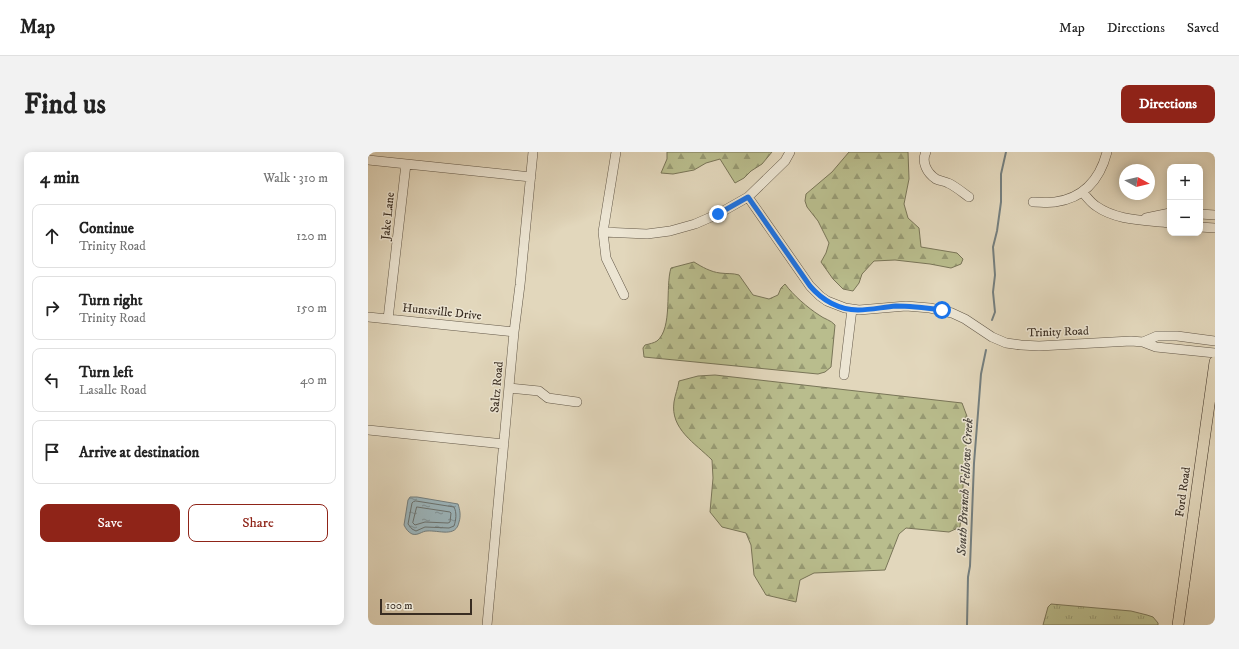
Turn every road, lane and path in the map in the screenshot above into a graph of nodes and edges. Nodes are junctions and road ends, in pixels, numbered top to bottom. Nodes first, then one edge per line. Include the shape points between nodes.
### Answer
1 (533, 152) edge
2 (616, 152) edge
3 (790, 152) edge
4 (926, 152) edge
5 (1108, 152) edge
6 (368, 160) edge
7 (406, 164) junction
8 (530, 177) junction
9 (1083, 193) junction
10 (748, 197) junction
11 (969, 197) dead end
12 (1033, 202) dead end
13 (1167, 214) edge
14 (1203, 214) edge
15 (1215, 215) edge
16 (1140, 220) junction
17 (1167, 223) edge
18 (1203, 227) edge
19 (1215, 228) edge
20 (603, 232) junction
21 (624, 295) dead end
22 (852, 309) junction
23 (368, 317) edge
24 (388, 319) junction
25 (514, 332) junction
26 (1215, 341) edge
27 (1143, 342) junction
28 (1215, 353) edge
29 (1215, 362) edge
30 (844, 375) dead end
31 (509, 388) junction
32 (577, 402) dead end
33 (368, 430) edge
34 (504, 444) junction
35 (487, 625) edge
36 (1178, 625) edge

1 - 8 street, Saltz Road
2 - 20 street
3 - 10 street
4 - 11 street via 925,165 930,174
5 - 9 street via 1100,173
6 - 7 street
7 - 8 street
7 - 24 street, Jake Lane
8 - 25 street, Saltz Road
9 - 12 street via 1054,203
9 - 16 street via 1106,213
10 - 20 street via 718,214 670,231 647,234
10 - 22 street, Trinity Road via 815,292 833,304
13 - 16 street
14 - 15 street
16 - 17 street
18 - 19 street
20 - 21 street via 606,258
22 - 27 street, Trinity Road via 900,306 942,310 965,318 992,337 1021,345
22 - 30 street
23 - 24 street, Huntsville Drive
24 - 25 street, Huntsville Drive
25 - 31 street, Saltz Road
26 - 27 street, Trinity Road via 1157,336
27 - 28 street, Trinity Road via 1156,347
29 - 36 main road, Ford Road
31 - 32 street via 539,391 548,398
31 - 34 street, Saltz Road
33 - 34 street
34 - 35 street, Saltz Road

